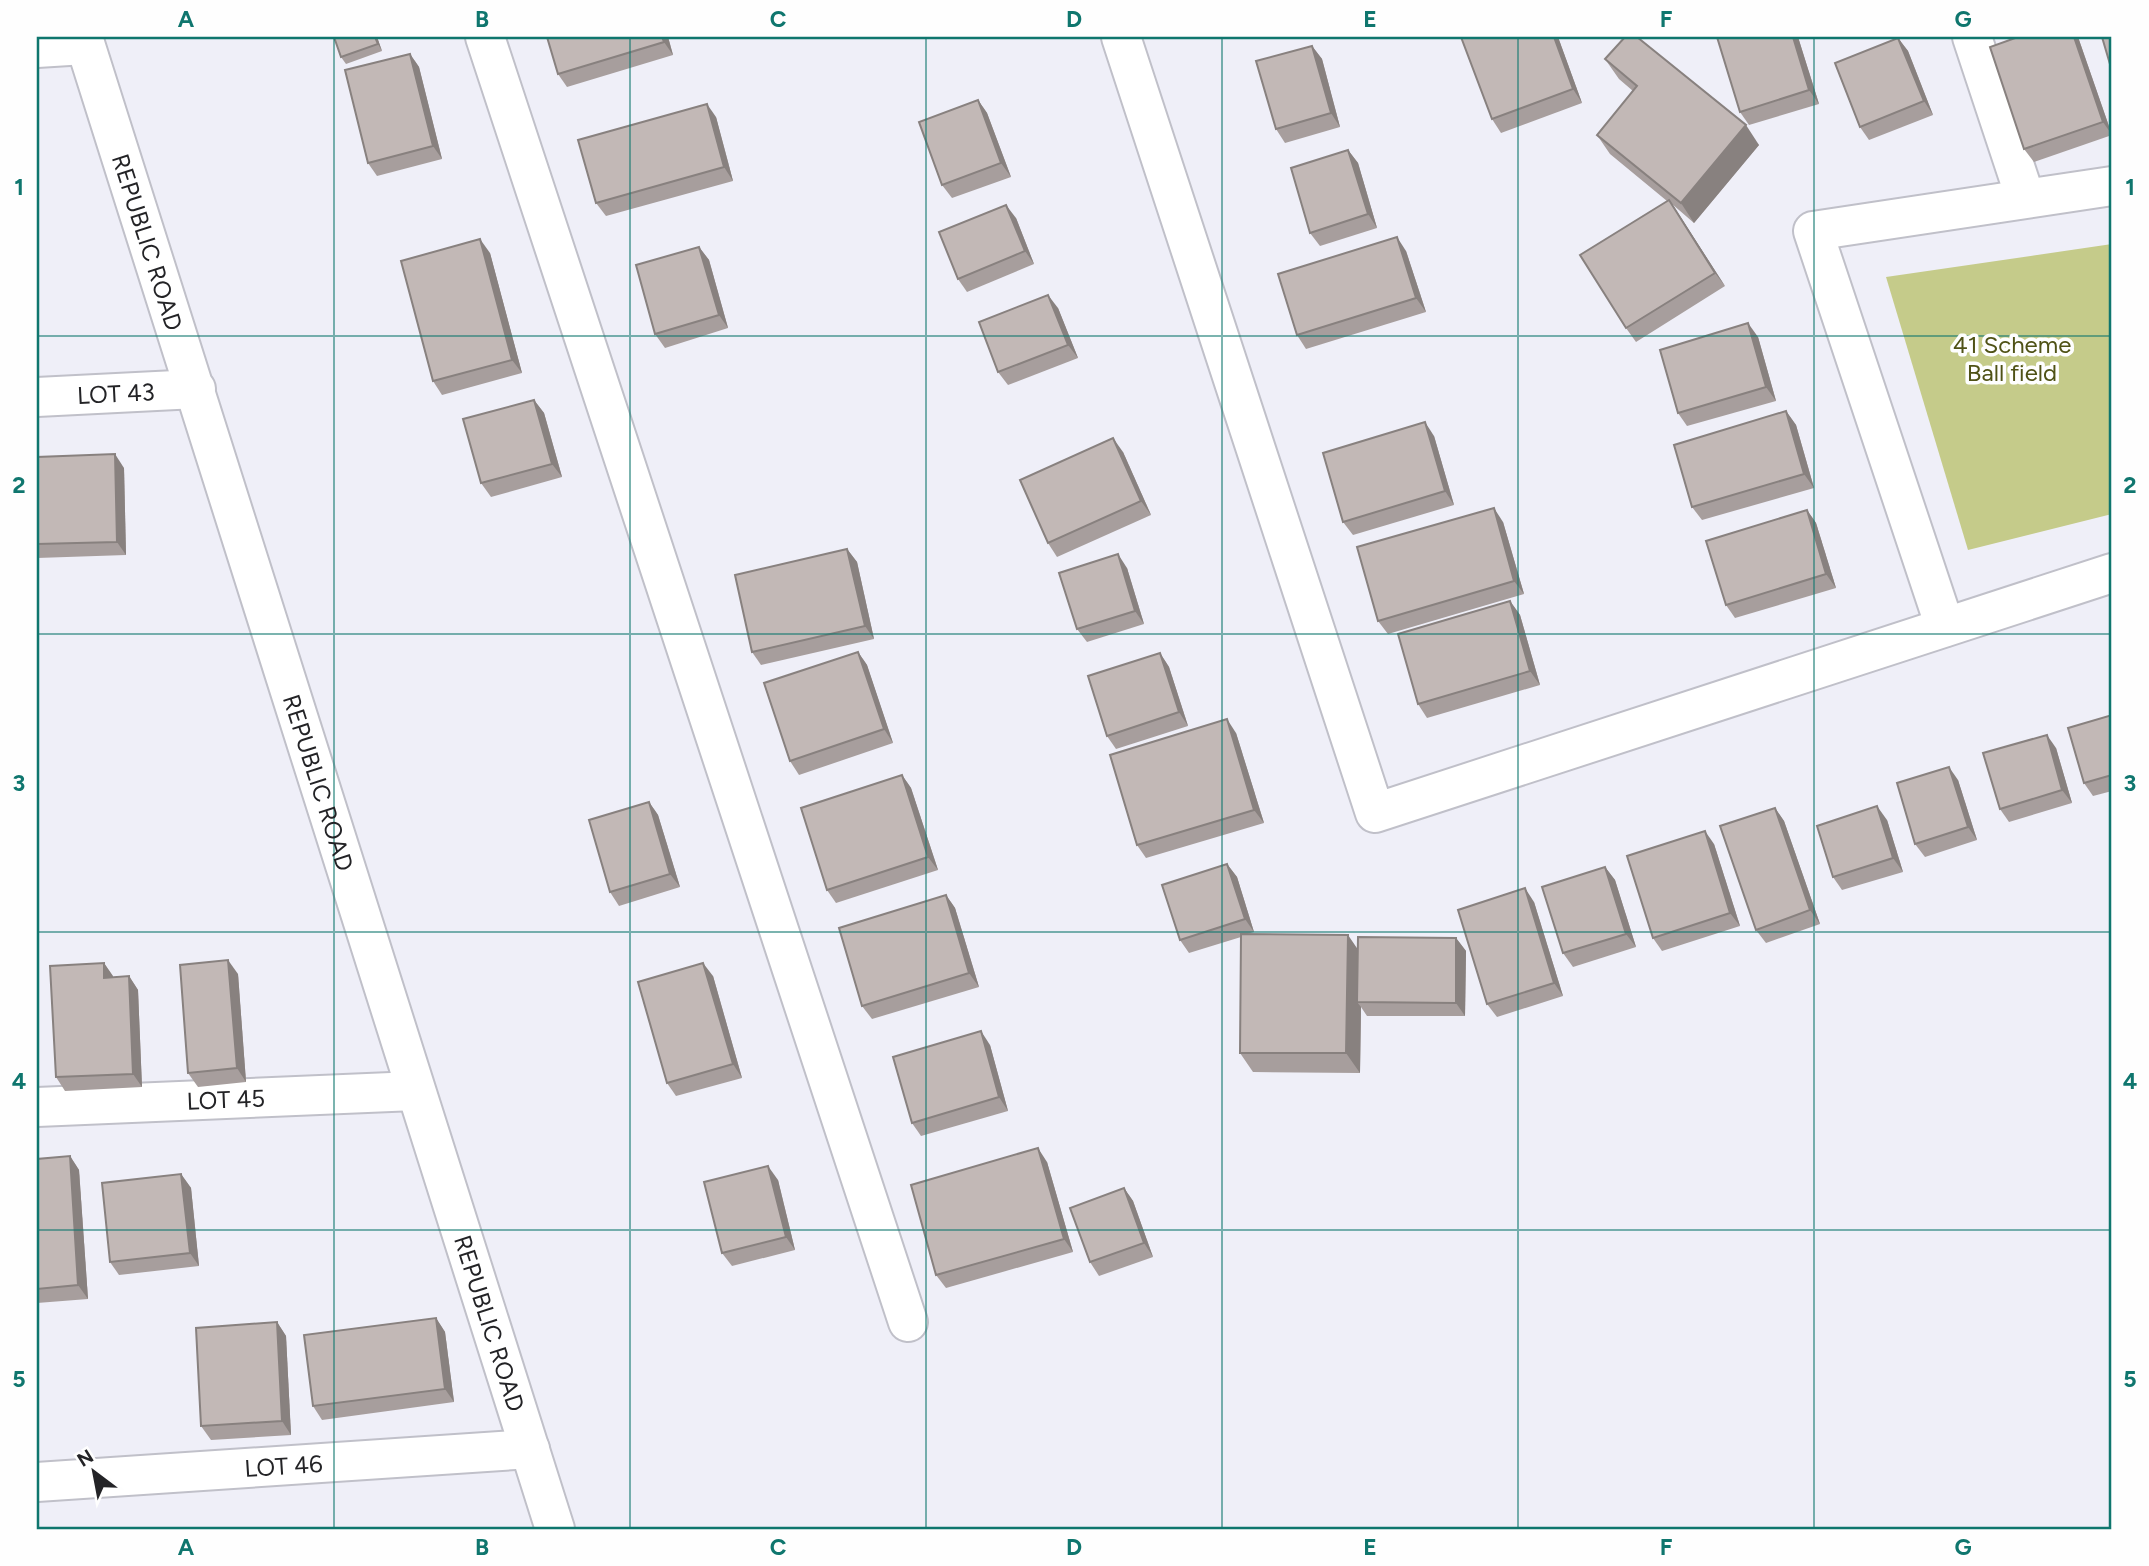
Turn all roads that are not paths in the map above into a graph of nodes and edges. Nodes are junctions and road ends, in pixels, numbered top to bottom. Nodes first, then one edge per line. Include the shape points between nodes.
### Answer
1 (485, 37) edge
2 (1121, 37) edge
3 (1972, 37) edge
4 (84, 41) edge
5 (37, 48) edge
6 (2112, 186) edge
7 (2025, 197) junction
8 (196, 389) junction
9 (37, 397) edge
10 (2112, 573) edge
11 (1945, 627) junction
12 (415, 1091) junction
13 (37, 1107) edge
14 (908, 1322) dead end
15 (530, 1449) junction
16 (37, 1482) edge
17 (555, 1529) edge

1 - 14 street
2 - 11 street via 1375,813
3 - 7 street
4 - 5 street
4 - 8 street, REPUBLIC ROAD
6 - 7 street
7 - 11 street via 1812,231
8 - 9 street, LOT 43
8 - 12 street, REPUBLIC ROAD
10 - 11 street
12 - 13 street, LOT 45
12 - 15 street, REPUBLIC ROAD
15 - 16 street, LOT 46
15 - 17 street, REPUBLIC ROAD

